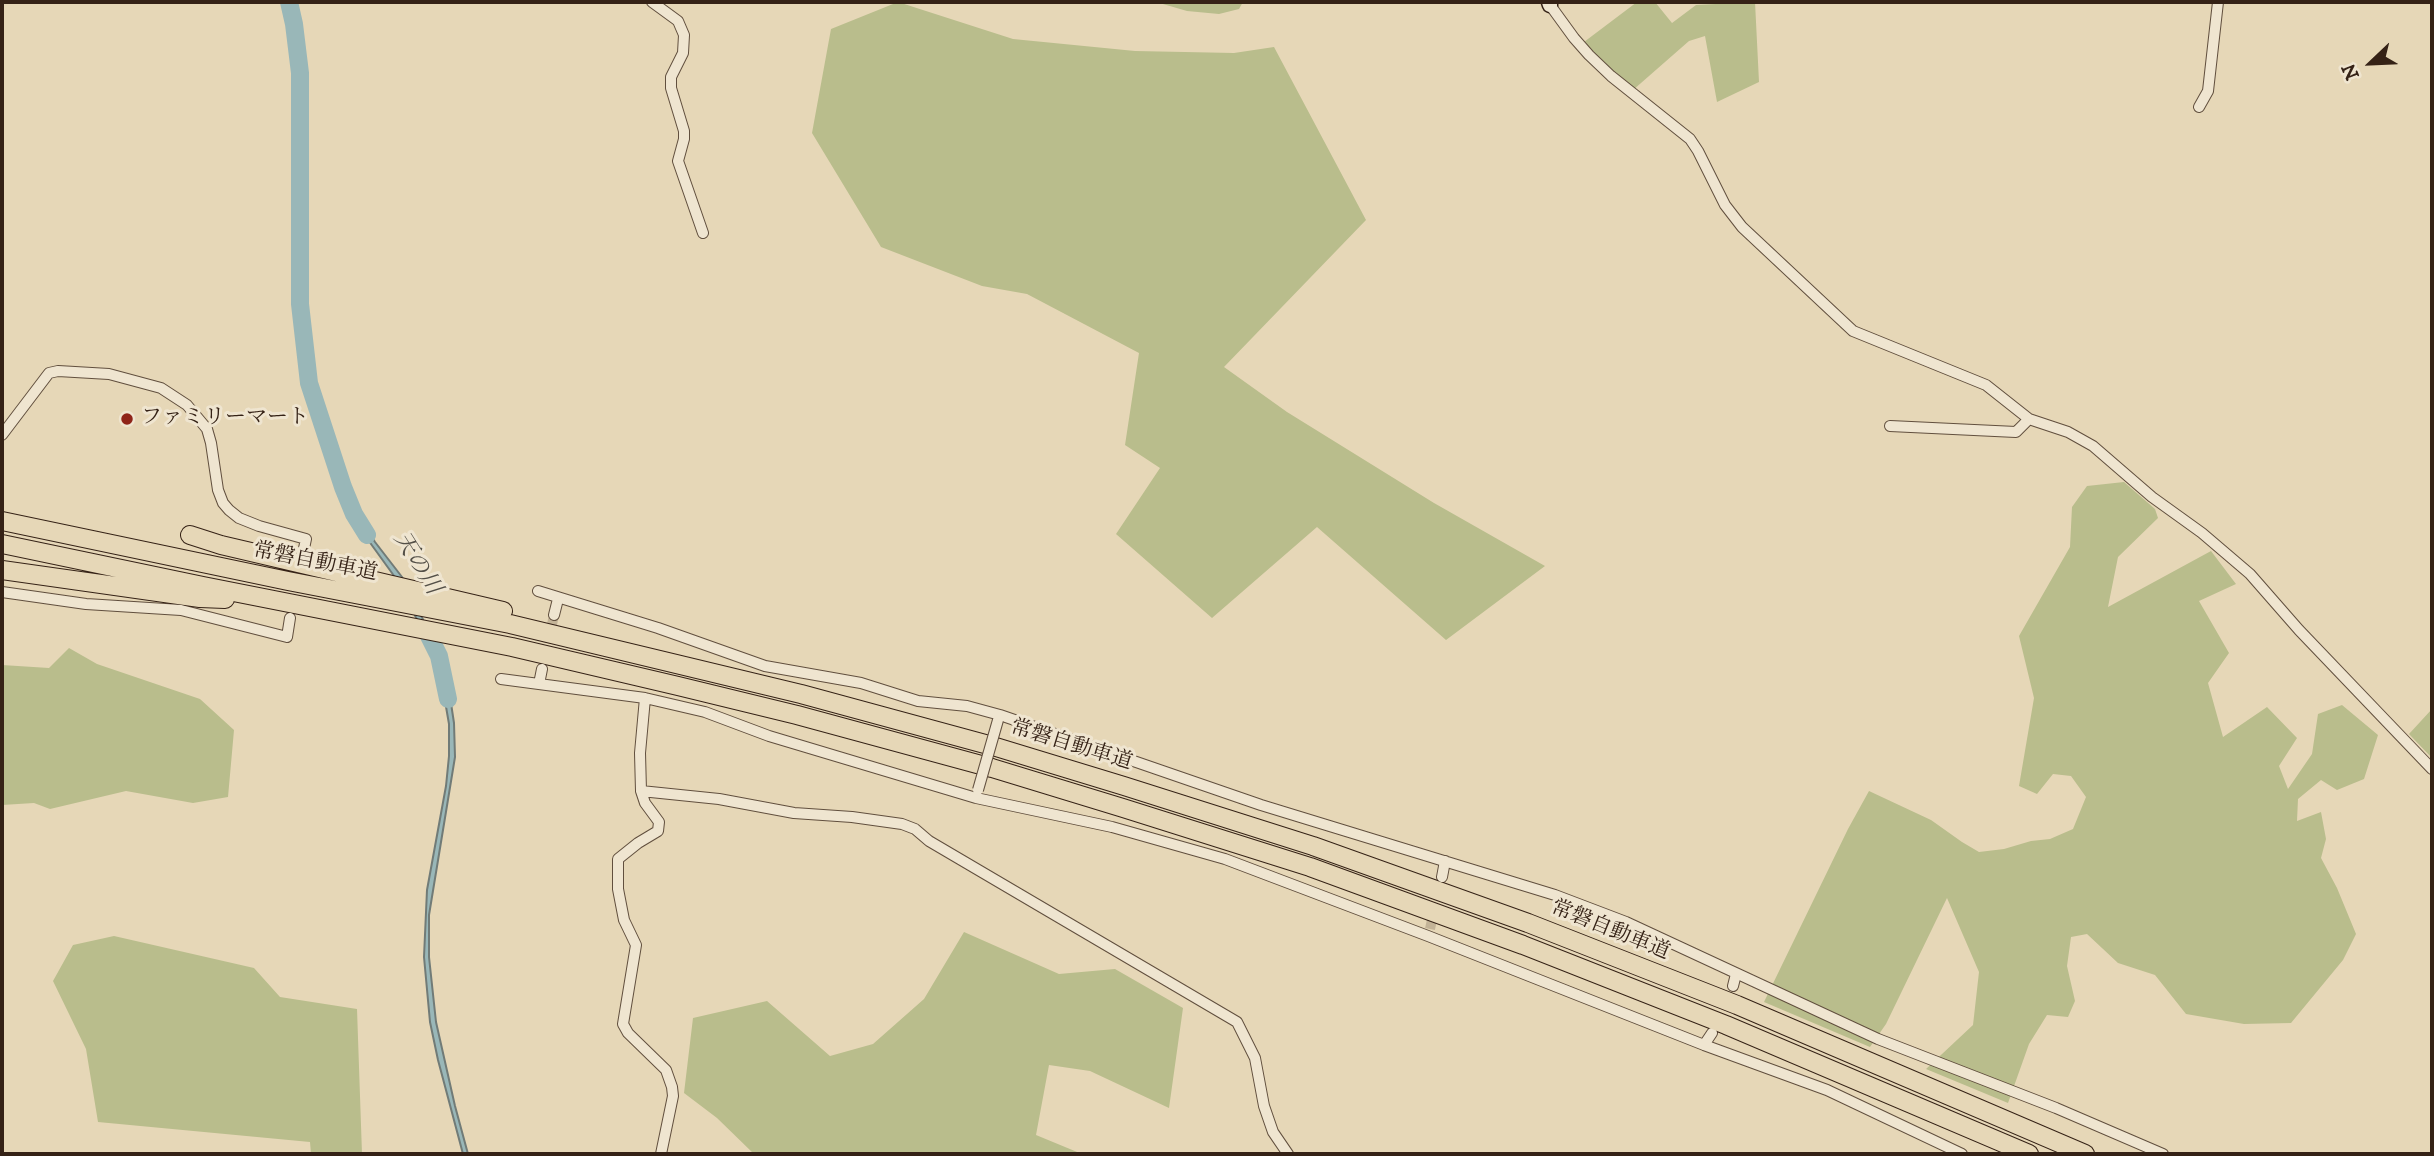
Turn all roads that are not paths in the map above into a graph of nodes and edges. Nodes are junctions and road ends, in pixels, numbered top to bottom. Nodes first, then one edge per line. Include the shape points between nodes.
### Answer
1 (652, 2) edge
2 (2218, 2) edge
3 (1549, 4) edge
4 (2199, 107) dead end
5 (704, 233) dead end
6 (2029, 419) junction
7 (1890, 426) dead end
8 (2, 435) edge
9 (2, 522) edge
10 (190, 535) dead end
11 (2, 544) edge
12 (303, 553) dead end
13 (2, 569) edge
14 (375, 590) junction
15 (538, 591) dead end
16 (2, 592) edge
17 (558, 599) junction
18 (288, 610) junction
19 (554, 615) tunnel mouth
20 (542, 669) tunnel mouth
21 (501, 679) dead end
22 (538, 684) junction
23 (645, 698) junction
24 (999, 717) junction
25 (2432, 769) edge
26 (641, 790) junction
27 (977, 794) junction
28 (1445, 861) junction
29 (1441, 877) tunnel mouth
30 (1736, 974) junction
31 (1733, 986) dead end
32 (1712, 1033) dead end
33 (1704, 1045) junction
34 (661, 1154) edge
35 (1288, 1154) edge
36 (1962, 1154) edge
37 (2029, 1154) edge
38 (2085, 1154) edge
39 (2163, 1154) edge

1 - 5 street via 678,21 684,35 684,53 671,77 684,131 677,161
2 - 4 street via 2208,91
3 - 6 street via 1604,69 1689,139 1742,227 1853,331 1986,385
6 - 7 street via 2016,432
6 - 25 street via 2093,446 2250,574
8 - 12 street via 49,373 109,374 161,388 187,405 206,429 218,490 229,510 259,526 306,539
9 - 14 highway, 常磐自動車道
10 - 14 highway
11 - 18 highway, 常磐自動車道
13 - 18 highway
14 - 38 highway, 常磐自動車道 via 437,602 996,747 1313,846 1724,1000
15 - 17 street
16 - 18 street via 86,604 181,610 287,637
17 - 19 street
17 - 24 street via 765,666 861,683 918,701 967,706
18 - 37 highway, 常磐自動車道 via 386,622 512,647 797,715 992,768 1310,867 1727,1025
20 - 22 street
21 - 22 street
22 - 23 street
23 - 26 street
23 - 27 street
24 - 27 street, bridge
24 - 28 street
26 - 34 street via 659,822 657,831 618,859 624,920 636,945 623,1024 666,1070 672,1087
26 - 35 street via 915,829 1237,1022 1255,1058 1273,1132
27 - 33 street via 1225,859 1429,932
28 - 29 street
28 - 30 street via 1626,922
30 - 31 street
30 - 39 street via 1878,1039
32 - 33 street
33 - 36 street via 1826,1090

